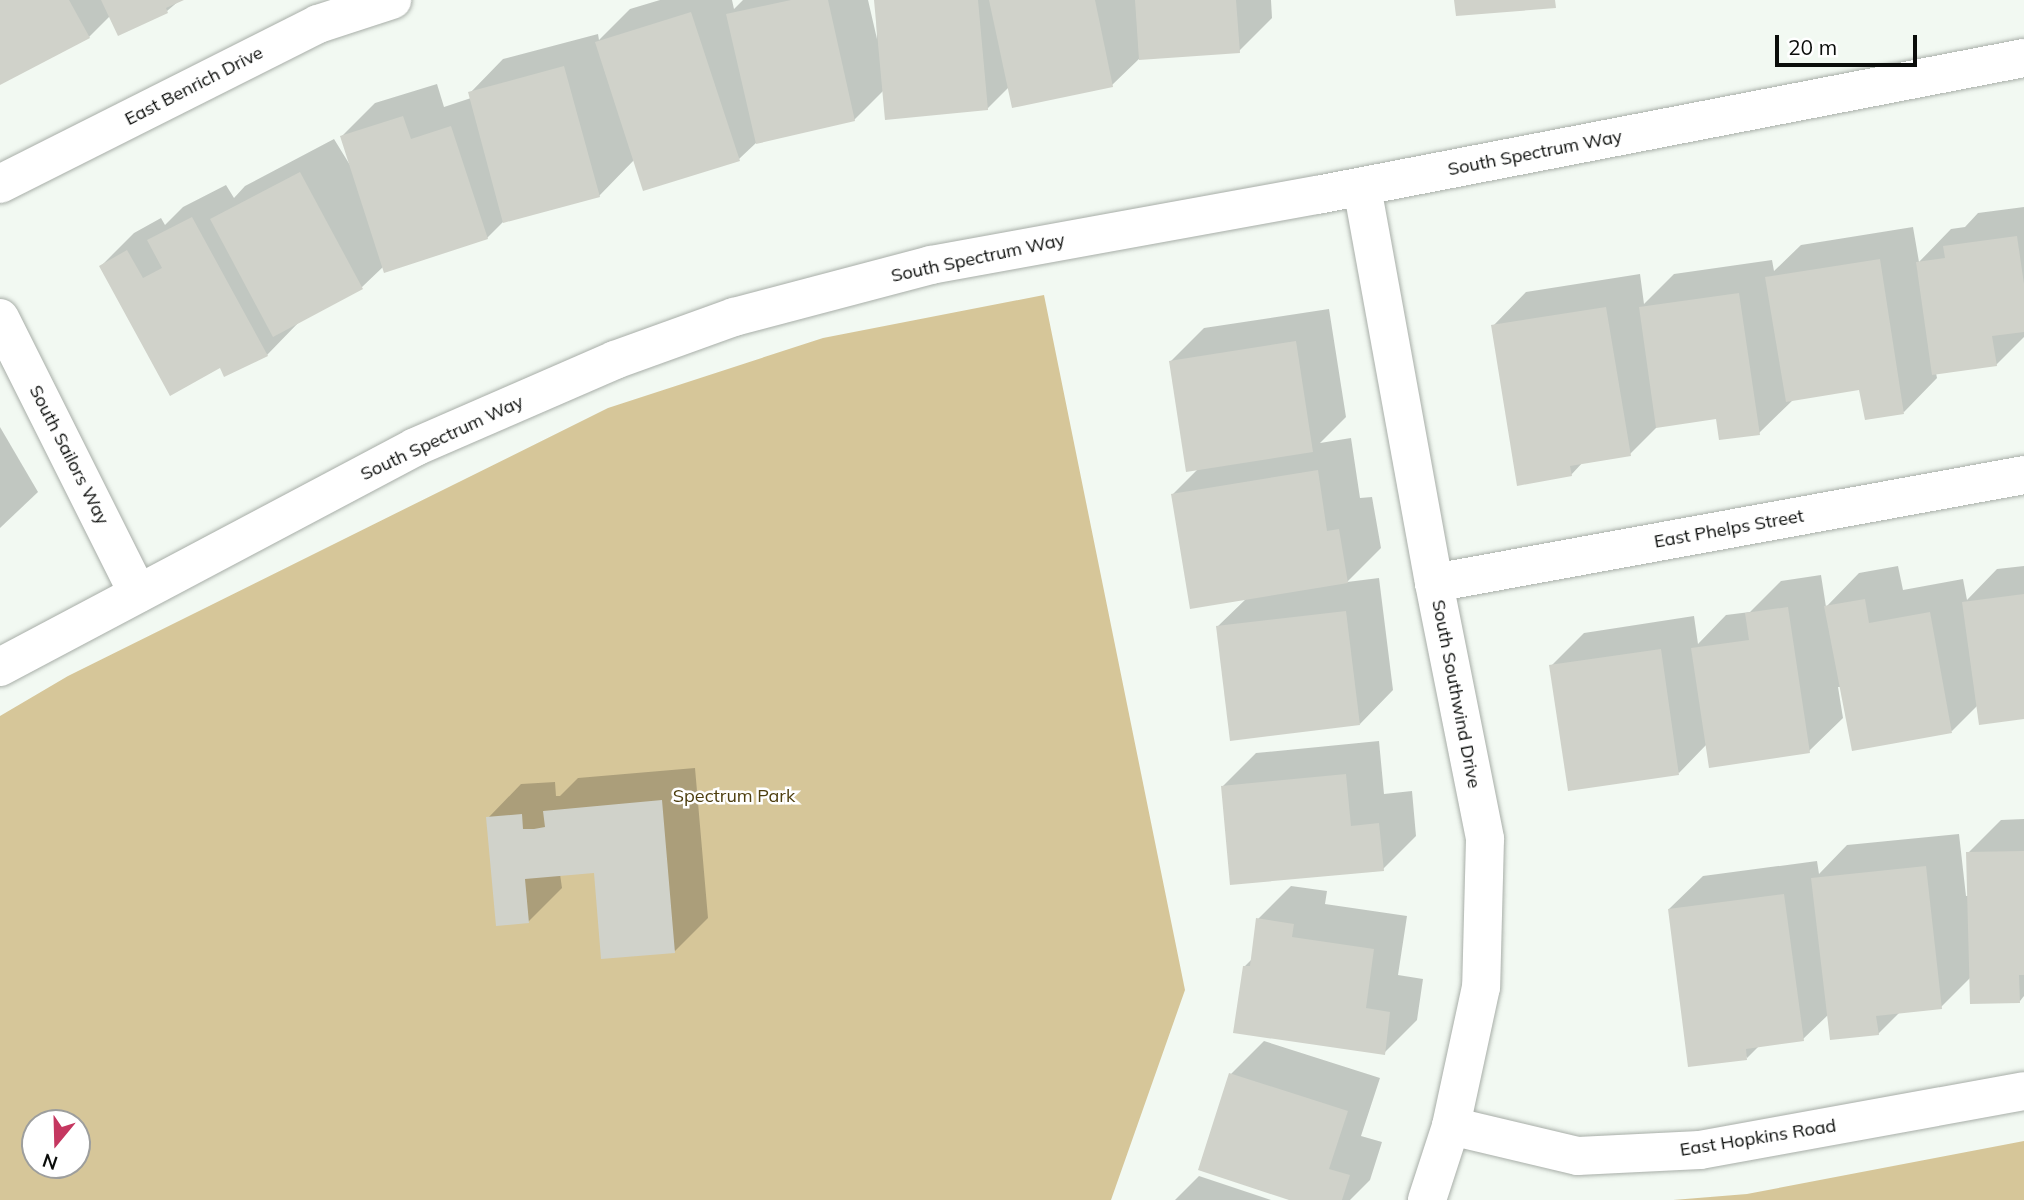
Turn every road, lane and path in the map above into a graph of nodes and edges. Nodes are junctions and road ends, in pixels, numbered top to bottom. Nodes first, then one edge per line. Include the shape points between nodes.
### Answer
1 (392, 0) edge
2 (2024, 58) edge
3 (0, 184) edge
4 (1362, 187) junction
5 (0, 318) edge
6 (2024, 475) edge
7 (1434, 583) junction
8 (138, 593) junction
9 (0, 667) edge
10 (2024, 1091) edge
11 (1451, 1126) junction
12 (1427, 1200) edge

1 - 3 street, East Benrich Drive via 318,24
2 - 4 street, South Spectrum Way
4 - 7 street, South Southwind Drive
4 - 8 street, South Spectrum Way via 931,265 734,317 615,360 415,447
5 - 8 street, South Sailors Way
6 - 7 street, East Phelps Street
7 - 11 street, South Southwind Drive via 1485,839 1481,987
8 - 9 street, South Spectrum Way
10 - 11 street, East Hopkins Road via 1700,1150 1578,1157
11 - 12 street, South Southwind Drive

